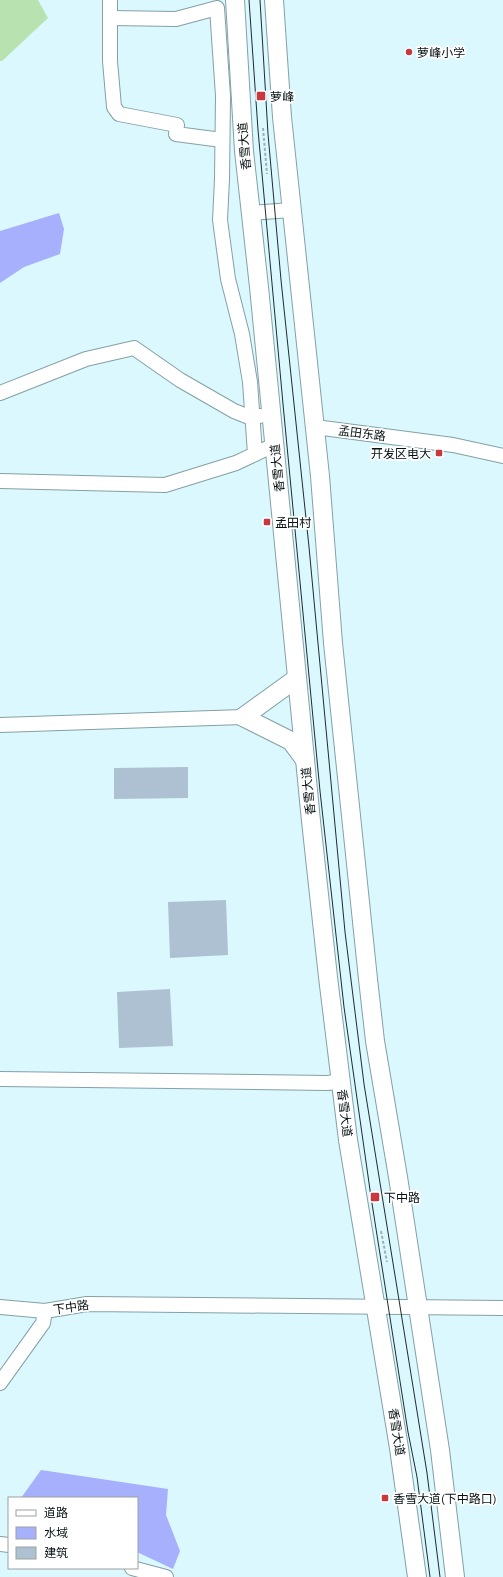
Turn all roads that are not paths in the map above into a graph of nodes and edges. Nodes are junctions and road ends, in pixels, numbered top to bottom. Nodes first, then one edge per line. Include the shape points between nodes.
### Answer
1 (110, 0) edge
2 (235, 0) edge
3 (274, 0) edge
4 (111, 18) junction
5 (222, 140) junction
6 (292, 210) junction
7 (251, 214) junction
8 (0, 393) edge
9 (272, 414) junction
10 (252, 417) junction
11 (315, 427) junction
12 (274, 445) junction
13 (255, 454) junction
14 (503, 456) edge
15 (0, 481) edge
16 (297, 678) junction
17 (243, 717) junction
18 (0, 725) edge
19 (305, 760) junction
20 (0, 1079) edge
21 (341, 1081) junction
22 (0, 1307) edge
23 (375, 1308) junction
24 (417, 1308) junction
25 (503, 1308) edge
26 (45, 1311) junction
27 (0, 1382) edge
28 (136, 1569) edge
29 (166, 1577) edge
30 (417, 1577) edge
31 (455, 1577) edge

1 - 4 street
2 - 7 main road, 香雪大道 via 244,151
3 - 6 main road via 282,117
4 - 5 street via 110,61 114,107 119,114 177,125 176,134
4 - 5 street via 176,19 217,8
5 - 10 street via 220,220 228,279 242,334 250,382
6 - 7 street
6 - 11 main road
7 - 9 main road, 香雪大道
8 - 10 street via 86,359 134,348 180,380 234,411
9 - 10 street
9 - 12 main road, 香雪大道
10 - 13 street
11 - 14 street, 孟田东路 via 453,445
11 - 24 main road via 333,643 375,1041
12 - 13 street
12 - 16 main road, 香雪大道
13 - 15 street via 236,463 165,485
16 - 17 main road
16 - 19 main road, 香雪大道
17 - 18 street
17 - 19 main road via 291,741
19 - 21 main road, 香雪大道
20 - 21 street via 328,1083
21 - 23 main road, 香雪大道
22 - 26 street, 下中路
23 - 24 street, 下中路
23 - 26 street, 下中路 via 87,1304
23 - 30 main road, 香雪大道 via 399,1448
24 - 25 street, 下中路
24 - 31 main road via 438,1442
26 - 27 street via 43,1323
28 - 29 street

